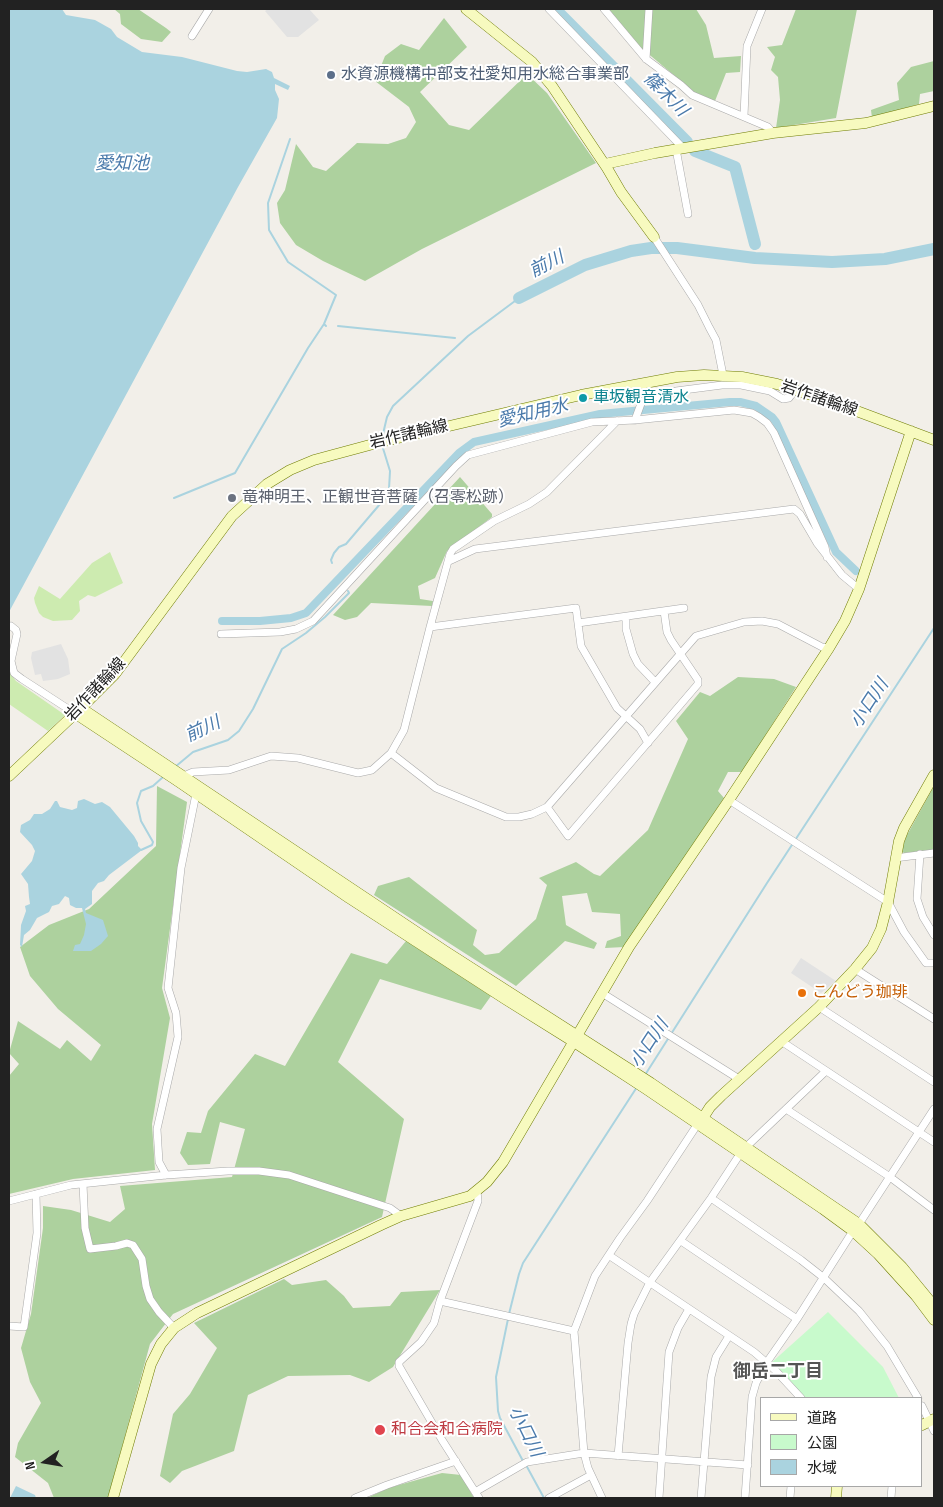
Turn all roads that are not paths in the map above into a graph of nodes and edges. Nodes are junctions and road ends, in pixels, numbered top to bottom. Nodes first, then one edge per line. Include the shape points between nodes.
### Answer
1 (209, 9) edge
2 (466, 9) edge
3 (549, 9) edge
4 (604, 9) edge
5 (649, 9) edge
6 (762, 9) edge
7 (192, 36) dead end
8 (646, 59) junction
9 (934, 106) edge
10 (744, 116) junction
11 (773, 133) junction
12 (679, 149) junction
13 (605, 164) junction
14 (688, 214) dead end
15 (654, 237) joint
16 (723, 375) junction
17 (795, 390) junction
18 (635, 420) junction
19 (617, 421) junction
20 (911, 431) junction
21 (934, 440) edge
22 (827, 557) junction
23 (449, 561) junction
24 (859, 589) junction
25 (684, 608) dead end
26 (664, 611) junction
27 (626, 617) junction
28 (578, 623) junction
29 (12, 626) dead end
30 (430, 627) junction
31 (221, 634) dead end
32 (829, 648) junction
33 (680, 652) junction
34 (655, 682) junction
35 (78, 711) junction
36 (627, 717) junction
37 (648, 743) junction
38 (391, 753) junction
39 (934, 775) edge
40 (9, 776) edge
41 (184, 776) junction
42 (196, 794) junction
43 (729, 800) junction
44 (547, 807) junction
45 (934, 853) edge
46 (920, 854) junction
47 (895, 858) junction
48 (888, 902) junction
49 (934, 935) edge
50 (934, 964) edge
51 (856, 969) junction
52 (602, 993) junction
53 (819, 1007) junction
54 (934, 1019) edge
55 (576, 1039) junction
56 (781, 1041) junction
57 (826, 1071) junction
58 (739, 1079) junction
59 (934, 1082) edge
60 (786, 1108) junction
61 (934, 1109) edge
62 (700, 1121) junction
63 (919, 1132) junction
64 (934, 1142) edge
65 (743, 1151) junction
66 (166, 1175) junction
67 (890, 1177) junction
68 (83, 1184) junction
69 (477, 1191) junction
70 (36, 1194) junction
71 (710, 1198) junction
72 (9, 1201) edge
73 (934, 1210) edge
74 (401, 1216) junction
75 (856, 1227) junction
76 (680, 1241) junction
77 (610, 1256) junction
78 (824, 1278) junction
79 (650, 1282) junction
80 (440, 1301) junction
81 (934, 1306) edge
82 (689, 1309) junction
83 (797, 1320) junction
84 (934, 1320) edge
85 (9, 1326) edge
86 (174, 1328) junction
87 (574, 1330) junction
88 (729, 1336) junction
89 (767, 1362) junction
90 (799, 1397) edge
91 (917, 1397) edge
92 (923, 1408) edge
93 (929, 1421) edge
94 (934, 1431) edge
95 (584, 1453) junction
96 (618, 1456) junction
97 (661, 1458) junction
98 (456, 1461) junction
99 (705, 1461) junction
100 (748, 1465) junction
101 (591, 1475) junction
102 (477, 1495) edge
103 (112, 1498) edge
104 (355, 1498) edge
105 (549, 1498) edge
106 (602, 1498) edge
107 (659, 1498) edge
108 (701, 1498) edge
109 (745, 1498) edge

1 - 7 street
2 - 13 street via 532,62
3 - 12 street
4 - 8 street
5 - 8 street
6 - 10 street via 747,46
8 - 10 street via 692,95
9 - 11 street via 866,124
10 - 11 street via 768,127
11 - 12 street
12 - 13 street
12 - 14 street
13 - 15 street
15 - 16 street via 709,326 720,355
16 - 17 street, 岩作諸輪線
16 - 35 street, 岩作諸輪線 via 677,378 581,395 382,442 301,465 267,484 243,505 218,533 115,674
17 - 18 street via 789,398 783,399 770,390 741,385 676,391 642,401
17 - 20 street, 岩作諸輪線
18 - 19 street
18 - 22 street via 734,410 759,417 774,433
19 - 23 street via 547,492 494,521 453,549
19 - 31 street via 592,422 468,455 313,621 280,632
20 - 21 street, 岩作諸輪線
20 - 24 street
22 - 23 street via 794,509 475,550
22 - 24 street
23 - 30 street
24 - 32 street
25 - 26 street
26 - 27 street
26 - 33 street via 670,640
27 - 28 street
27 - 34 street via 633,654
28 - 30 street via 576,608
28 - 36 street via 581,646 617,708
29 - 35 street via 17,634 11,661 14,672
30 - 38 street via 404,730
32 - 33 street via 778,624 752,620 696,636
32 - 43 street
33 - 34 street
33 - 37 street via 698,684
34 - 36 street
35 - 40 street, 岩作諸輪線
35 - 41 street
35 - 42 street
36 - 37 street
36 - 44 street
37 - 44 street via 568,836
38 - 41 street via 372,770 358,773 282,755 261,758 229,770 193,772
38 - 44 street via 436,788 506,817 532,814
39 - 47 street via 904,828
41 - 55 street
42 - 55 street via 505,1000
42 - 66 street via 181,868 168,988 176,1013 178,1037 157,1129 159,1162
43 - 48 street
43 - 52 street
45 - 46 street
46 - 47 street
46 - 49 street via 917,899
47 - 48 street
48 - 50 street via 926,963
48 - 51 street via 872,948
51 - 53 street
51 - 54 street
52 - 55 street
52 - 58 street
53 - 56 street
53 - 59 street
55 - 62 street
55 - 69 street via 503,1162
56 - 57 street
56 - 58 street
57 - 60 street
57 - 63 street
58 - 62 street
60 - 65 street
60 - 67 street
61 - 63 street
62 - 65 street
62 - 77 street
63 - 64 street
63 - 67 street
65 - 71 street
65 - 75 street via 823,1209
66 - 68 street
66 - 74 street via 259,1171 290,1176 390,1208
67 - 73 street
67 - 75 street
68 - 70 street
68 - 86 street via 85,1228 90,1249 127,1243 133,1245 142,1259 150,1298
69 - 74 street via 462,1200
69 - 80 street via 478,1202
70 - 72 street
70 - 85 street via 37,1234 24,1327
71 - 76 street
71 - 78 street
74 - 86 street via 197,1312
75 - 78 street
75 - 81 street via 902,1267
75 - 84 street
76 - 79 street
76 - 83 street
77 - 79 street
77 - 87 street via 595,1276
78 - 83 street
78 - 91 street via 859,1311 887,1346
79 - 82 street
79 - 96 street via 630,1324
80 - 87 street
80 - 98 street via 434,1323 421,1342 399,1362 399,1366
82 - 88 street
82 - 97 street via 669,1352
83 - 89 street
86 - 103 street via 151,1364
87 - 95 street
88 - 89 street
88 - 99 street via 716,1357 711,1377
89 - 90 street
89 - 100 street via 754,1389
92 - 93 street
93 - 94 street
95 - 96 street
95 - 101 street
95 - 102 street via 524,1463
96 - 97 street
97 - 99 street
97 - 107 street
98 - 102 street
98 - 104 street
99 - 100 street
99 - 108 street
100 - 109 street
101 - 105 street
101 - 106 street

